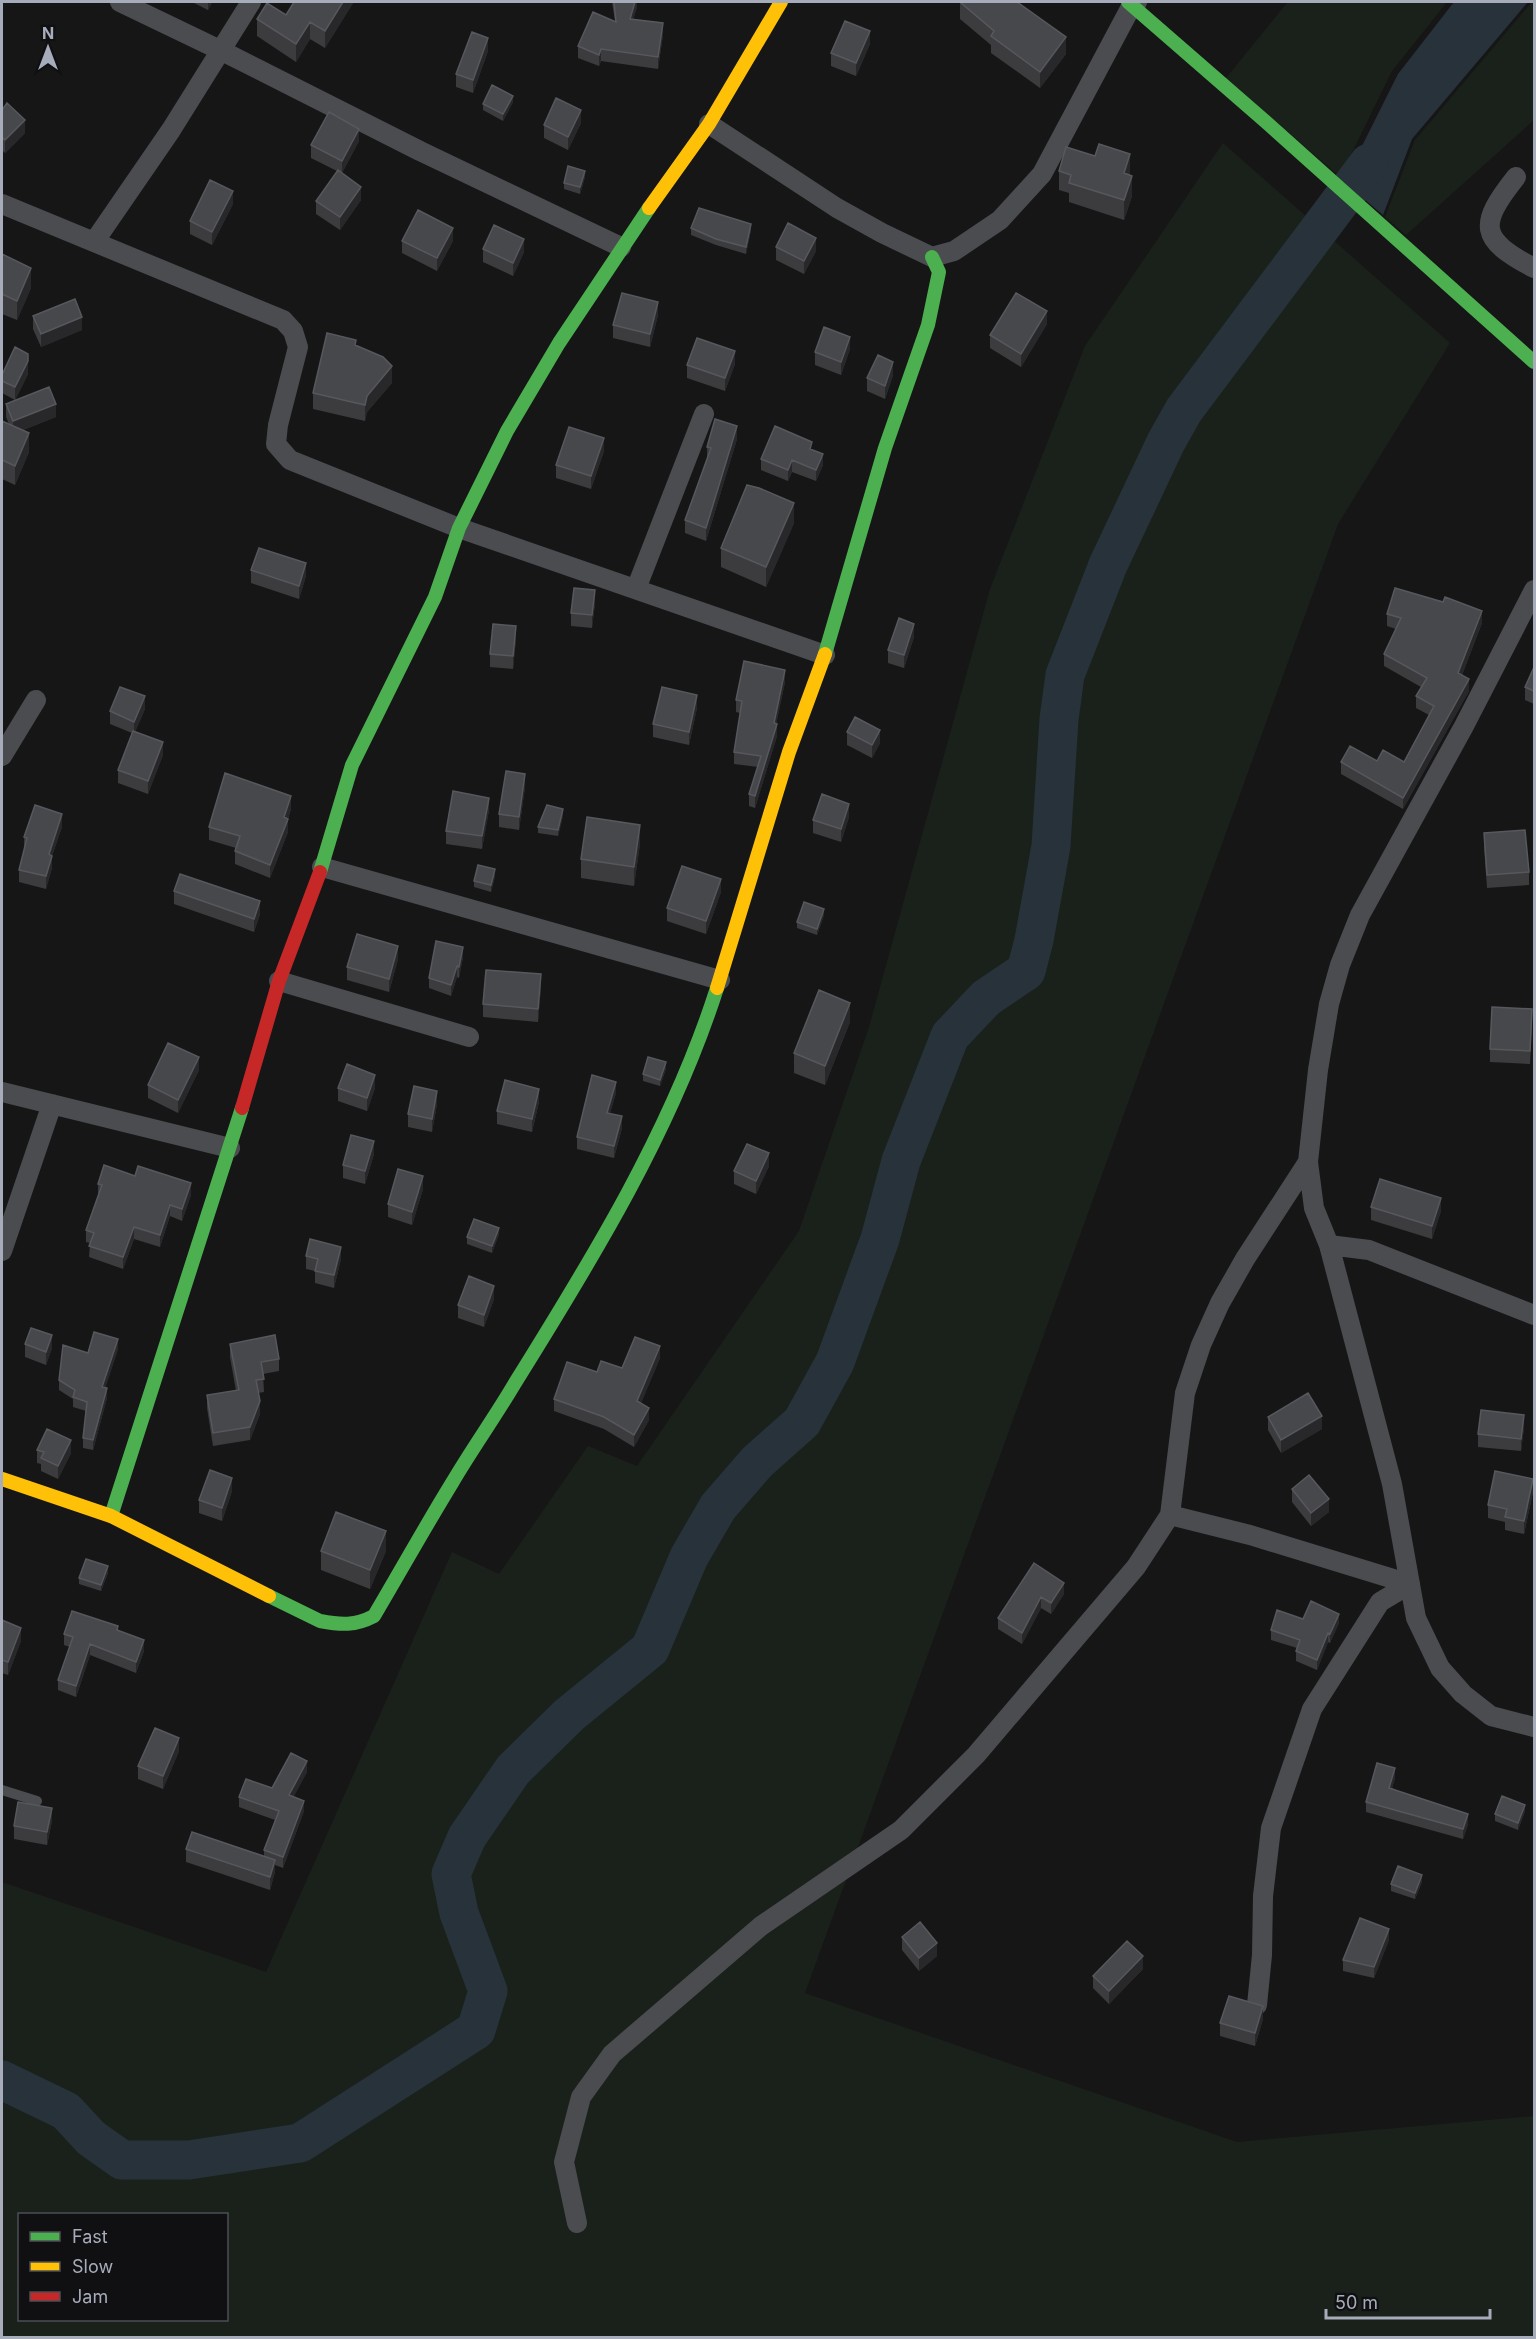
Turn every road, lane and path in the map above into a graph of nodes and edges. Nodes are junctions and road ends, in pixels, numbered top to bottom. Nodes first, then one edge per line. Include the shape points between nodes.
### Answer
1 (120, 2) edge
2 (252, 2) edge
3 (781, 2) edge
4 (1133, 3) edge
5 (222, 51) junction
6 (709, 124) junction
7 (1516, 177) dead end
8 (2, 204) edge
9 (94, 242) junction
10 (621, 247) junction
11 (932, 257) junction
12 (1534, 268) edge
13 (1534, 362) edge
14 (704, 414) dead end
15 (459, 528) junction
16 (636, 589) junction
17 (1534, 590) edge
18 (825, 655) junction
19 (36, 700) dead end
20 (2, 756) edge
21 (322, 867) junction
22 (720, 980) junction
23 (279, 981) junction
24 (469, 1037) dead end
25 (2, 1092) edge
26 (52, 1104) junction
27 (230, 1148) junction
28 (1308, 1162) junction
29 (1329, 1245) junction
30 (2, 1251) edge
31 (1534, 1315) edge
32 (2, 1479) edge
33 (1170, 1515) junction
34 (111, 1516) junction
35 (1410, 1584) junction
36 (1534, 1727) edge
37 (2, 1790) edge
38 (37, 1801) dead end
39 (1257, 2005) edge
40 (577, 2223) dead end

1 - 5 street
2 - 5 street
3 - 6 street
4 - 11 street via 1042,174 1000,220 954,251
4 - 13 street
5 - 9 street
5 - 10 street
6 - 10 street
6 - 11 street via 837,208
7 - 12 street via 1493,207 1491,233 1510,255
8 - 9 street
9 - 15 street via 283,320 293,331 298,347 276,444 290,460
10 - 15 street via 507,430
11 - 18 street via 939,272 928,325 885,448
14 - 16 street
15 - 16 street
15 - 21 street via 435,597 352,765
16 - 18 street
17 - 28 street via 1360,915 1344,955 1329,1004
18 - 22 street via 789,752
19 - 20 street
21 - 22 street
21 - 23 street
22 - 34 street via 684,1077 604,1235 374,1616 357,1626 320,1621
23 - 24 street
23 - 27 street
25 - 26 street
26 - 27 street
26 - 30 street
27 - 34 street
28 - 29 street via 1314,1208
28 - 33 street via 1245,1259 1201,1345 1185,1393
29 - 31 street via 1378,1253
29 - 35 street via 1392,1484
32 - 34 street
33 - 35 street
33 - 40 street via 1136,1567 976,1755 901,1830 761,1926 612,2054 581,2097 564,2162
35 - 36 street via 1416,1618 1440,1668 1463,1694 1491,1716
35 - 39 street via 1380,1602 1312,1709 1271,1828
37 - 38 lane

